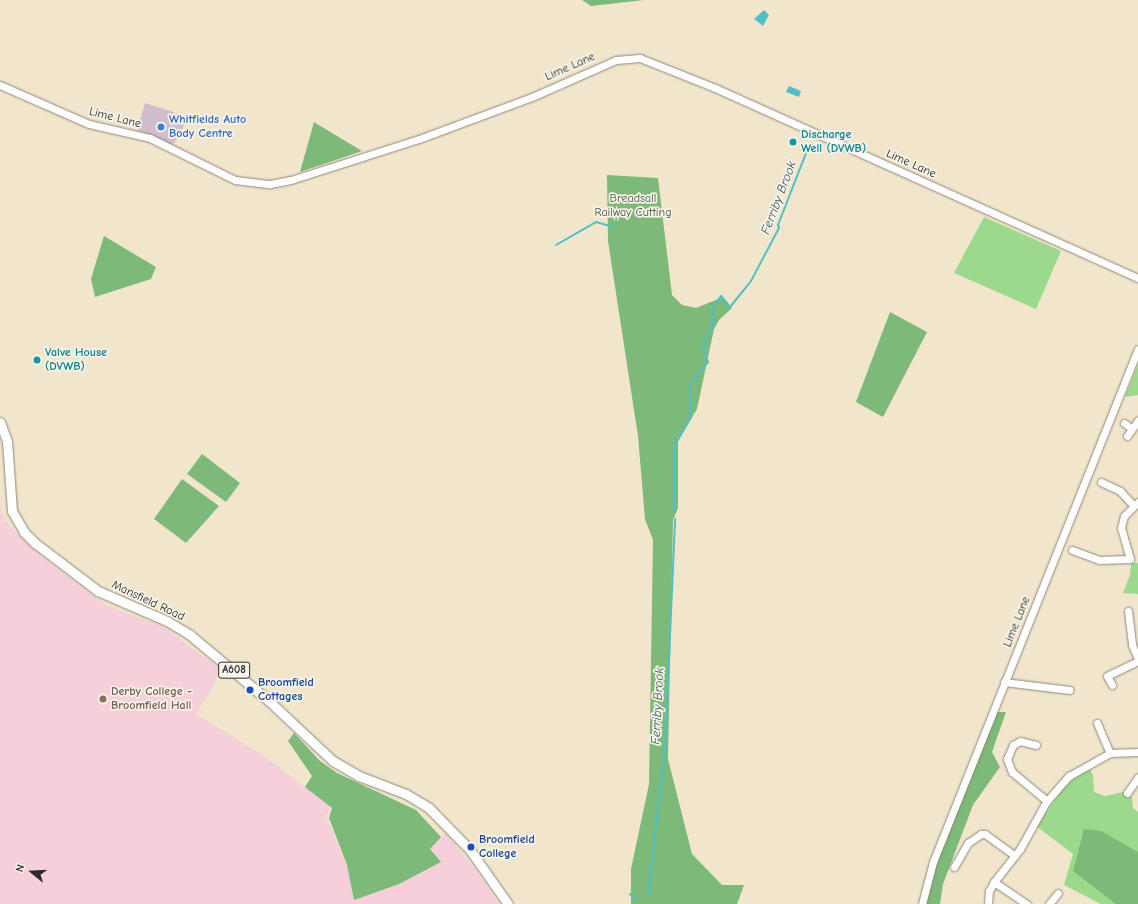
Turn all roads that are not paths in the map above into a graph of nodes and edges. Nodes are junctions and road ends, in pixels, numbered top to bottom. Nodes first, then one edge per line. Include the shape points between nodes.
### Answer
1 (0, 85) edge
2 (1138, 278) edge
3 (1138, 349) edge
4 (1138, 420) edge
5 (0, 422) edge
6 (1124, 423) dead end
7 (1131, 428) junction
8 (1126, 436) dead end
9 (1101, 482) dead end
10 (1111, 486) junction
11 (1107, 494) dead end
12 (1136, 504) edge
13 (1072, 550) dead end
14 (1128, 611) dead end
15 (1138, 660) edge
16 (1004, 682) junction
17 (1112, 685) dead end
18 (1070, 690) dead end
19 (1097, 723) dead end
20 (1036, 745) dead end
21 (1138, 752) edge
22 (1110, 753) junction
23 (1138, 777) edge
24 (1127, 793) dead end
25 (1047, 801) junction
26 (1015, 856) junction
27 (954, 867) dead end
28 (994, 882) junction
29 (1058, 893) dead end
30 (508, 904) edge
31 (922, 904) edge
32 (988, 904) edge
33 (1027, 904) edge
34 (1049, 904) edge

1 - 2 street, Lime Lane via 89,124 150,138 235,180 270,184 291,180 419,139 532,97 616,60 640,58 663,65
3 - 16 street, Lime Lane
4 - 7 street
5 - 30 main road, Mansfield Road / A608 via 7,441 10,506 18,524 35,542 98,591 167,621 190,635 264,696 333,761 359,776 406,794 429,808 470,850
6 - 7 street
7 - 8 street
9 - 10 street
10 - 11 street
10 - 12 street
12 - 13 street via 1124,516 1120,534 1130,559 1109,561 1083,558
14 - 15 street via 1132,645
15 - 17 street via 1107,676
16 - 18 street
16 - 31 street, Lime Lane via 933,862
19 - 22 street
20 - 25 street via 1020,741 1013,744 1007,759 1012,772
21 - 22 street
22 - 25 street via 1069,776
23 - 24 street
25 - 26 street
26 - 27 street via 985,830 974,837
26 - 28 street
28 - 32 street via 989,891
28 - 33 street
29 - 34 street

